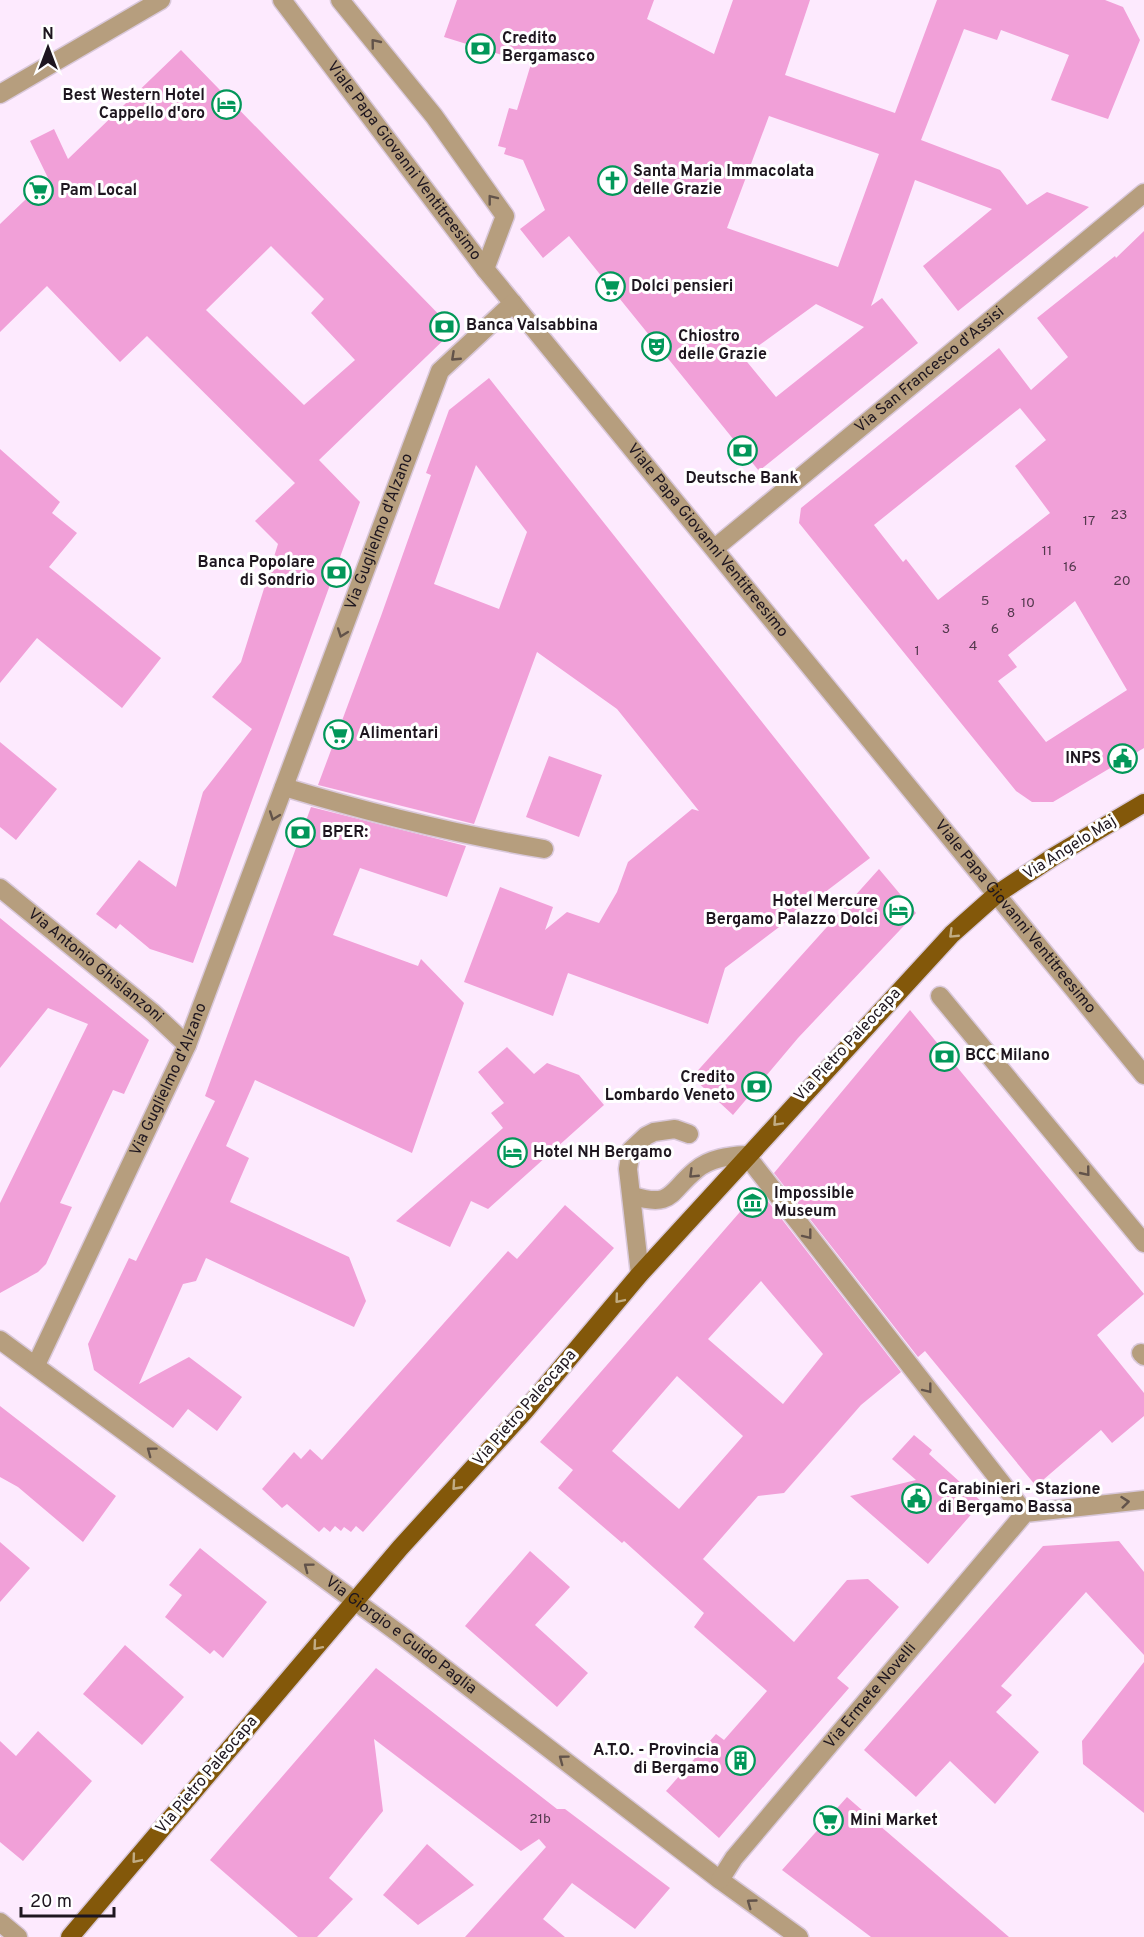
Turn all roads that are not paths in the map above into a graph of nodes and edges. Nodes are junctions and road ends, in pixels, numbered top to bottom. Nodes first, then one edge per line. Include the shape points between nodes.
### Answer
1 (161, 0) edge
2 (282, 0) edge
3 (340, 0) edge
4 (0, 94) edge
5 (1144, 193) edge
6 (485, 269) junction
7 (513, 303) junction
8 (715, 548) junction
9 (284, 787) junction
10 (1144, 803) edge
11 (544, 849) dead end
12 (0, 888) edge
13 (997, 894) junction
14 (939, 996) dead end
15 (187, 1045) junction
16 (1144, 1075) edge
17 (689, 1134) dead end
18 (746, 1155) junction
19 (633, 1196) junction
20 (1144, 1243) edge
21 (640, 1274) junction
22 (0, 1340) edge
23 (36, 1365) junction
24 (1144, 1500) edge
25 (1025, 1513) junction
26 (355, 1601) junction
27 (720, 1880) junction
28 (0, 1922) edge
29 (18, 1937) edge
30 (70, 1937) edge
31 (799, 1937) edge

1 - 4 street
2 - 6 street, Viale Papa Giovanni Ventitreesimo
6 -> 3 street via 506,216 434,116
5 - 8 street, Via San Francesco d'Assisi
6 - 7 street, Viale Papa Giovanni Ventitreesimo
7 - 8 street, Viale Papa Giovanni Ventitreesimo
7 -> 9 street, Via Guglielmo d'Alzano via 440,372
8 - 13 street, Viale Papa Giovanni Ventitreesimo
9 - 11 street via 378,814
9 -> 15 street, Via Guglielmo d'Alzano
10 - 13 main road, Via Angelo Maj
12 - 15 street, Via Antonio Ghislanzoni
13 - 16 street, Viale Papa Giovanni Ventitreesimo
13 -> 18 main road, Via Pietro Paleocapa via 952,934
14 -> 20 street
15 - 23 street, Via Guglielmo d'Alzano
17 - 19 street via 684,1130 654,1131 638,1142 629,1159
18 -> 19 street via 717,1159 697,1169 666,1200 653,1202
18 - 21 main road, Via Pietro Paleocapa
18 -> 25 street
19 - 21 street
21 -> 26 main road, Via Pietro Paleocapa via 524,1412
22 - 23 street, Via Giorgio e Guido Paglia
26 -> 23 street, Via Giorgio e Guido Paglia
25 -> 24 street
25 - 27 street, Via Ermete Novelli via 734,1858
27 -> 26 street, Via Giorgio e Guido Paglia
26 -> 30 main road, Via Pietro Paleocapa
31 -> 27 street, Via Giorgio e Guido Paglia
28 - 29 street

